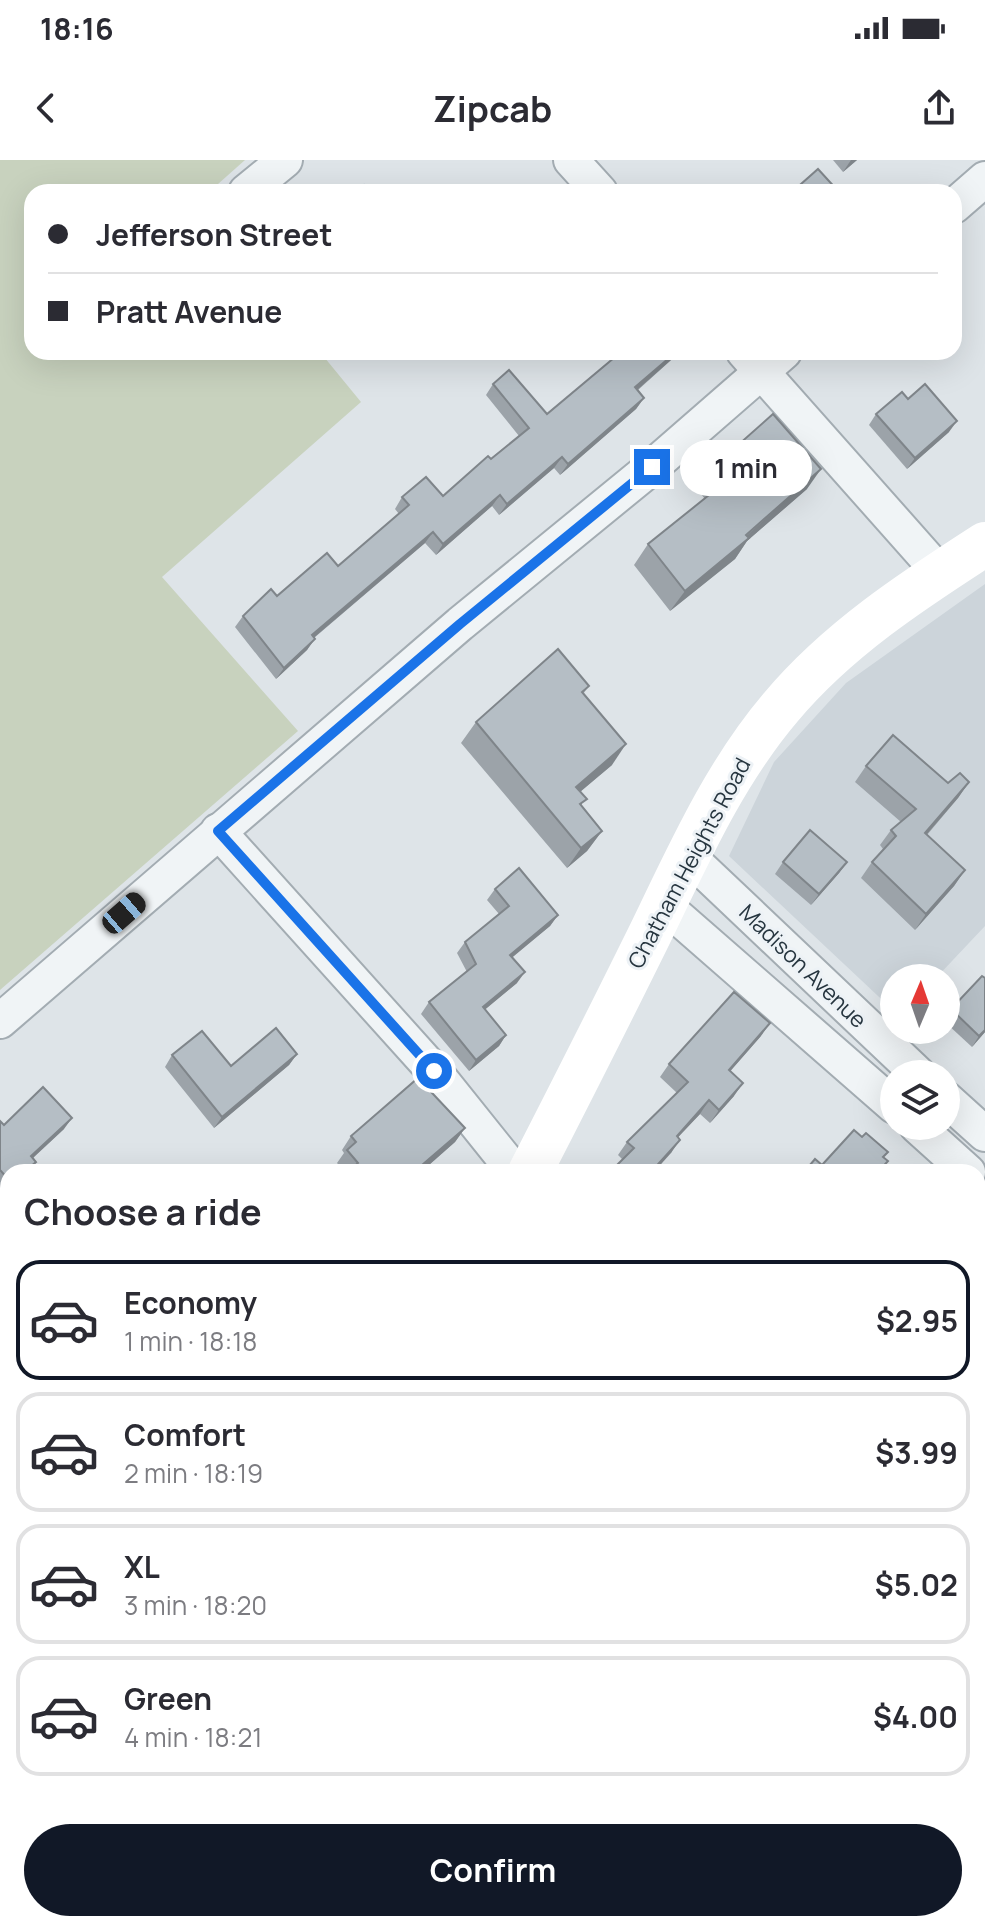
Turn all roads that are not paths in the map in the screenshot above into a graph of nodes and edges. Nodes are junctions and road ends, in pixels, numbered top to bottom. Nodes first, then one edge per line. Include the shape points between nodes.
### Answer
1 (285, 160) edge
2 (571, 160) edge
3 (985, 179) edge
4 (256, 184) edge
5 (593, 184) edge
6 (962, 199) edge
7 (761, 360) edge
8 (765, 360) edge
9 (985, 544) edge
10 (940, 573) junction
11 (218, 831) junction
12 (688, 856) junction
13 (664, 905) junction
14 (0, 1021) edge
15 (903, 1060) edge
16 (880, 1094) edge
17 (960, 1112) edge
18 (985, 1134) edge
19 (933, 1140) edge
20 (509, 1164) edge
21 (534, 1164) edge
22 (959, 1164) edge

1 - 4 street
2 - 5 street
3 - 6 street
7 - 11 street
8 - 10 street
9 - 10 main road, Chatham Heights Road
10 - 12 main road, Chatham Heights Road via 826,659 782,706 729,779
11 - 14 street
11 - 20 street via 434,1071
12 - 13 main road, Chatham Heights Road
12 - 15 street, Madison Avenue
13 - 16 street, Madison Avenue
13 - 21 main road, Chatham Heights Road
17 - 18 street
19 - 22 street

